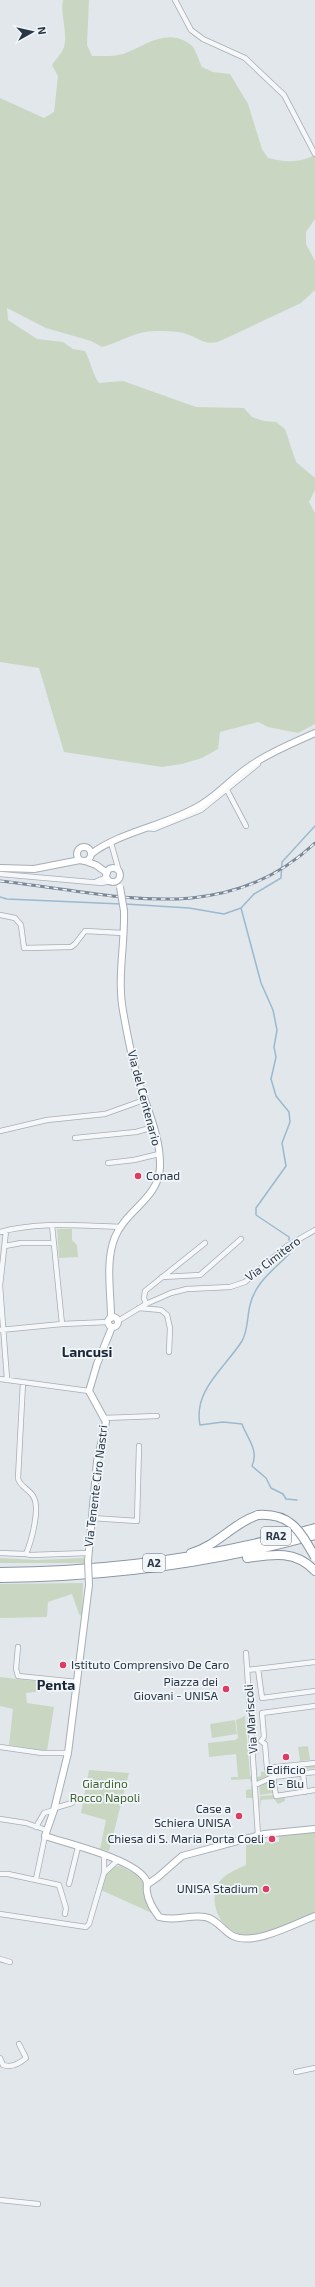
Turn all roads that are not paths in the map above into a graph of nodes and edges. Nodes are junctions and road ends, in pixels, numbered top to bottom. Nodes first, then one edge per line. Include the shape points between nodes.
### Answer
1 (175, 0) edge
2 (315, 154) edge
3 (315, 733) edge
4 (260, 763) dead end
5 (227, 790) junction
6 (246, 826) dead end
7 (148, 828) junction
8 (108, 844) junction
9 (83, 847) junction
10 (77, 851) junction
11 (87, 858) junction
12 (55, 865) junction
13 (0, 868) edge
14 (119, 873) junction
15 (0, 874) edge
16 (110, 877) junction
17 (120, 887) junction
18 (0, 915) edge
19 (123, 933) junction
20 (144, 1100) junction
21 (154, 1127) junction
22 (0, 1131) edge
23 (75, 1138) dead end
24 (159, 1154) junction
25 (108, 1163) dead end
26 (52, 1225) junction
27 (121, 1227) junction
28 (315, 1230) edge
29 (6, 1231) junction
30 (0, 1232) edge
31 (241, 1239) dead end
32 (54, 1243) junction
33 (205, 1243) dead end
34 (5, 1246) junction
35 (162, 1277) junction
36 (146, 1304) junction
37 (139, 1308) junction
38 (112, 1322) junction
39 (62, 1324) junction
40 (2, 1330) edge
41 (169, 1352) dead end
42 (0, 1379) edge
43 (7, 1379) junction
44 (23, 1382) junction
45 (89, 1390) junction
46 (157, 1416) dead end
47 (104, 1418) junction
48 (139, 1446) dead end
49 (92, 1518) junction
50 (315, 1524) edge
51 (315, 1528) edge
52 (315, 1535) edge
53 (236, 1548) junction
54 (0, 1553) edge
55 (88, 1553) junction
56 (26, 1554) junction
57 (315, 1557) edge
58 (189, 1564) junction
59 (70, 1570) junction
60 (315, 1571) edge
61 (0, 1572) edge
62 (0, 1578) edge
63 (18, 1647) dead end
64 (246, 1653) dead end
65 (315, 1662) edge
66 (258, 1669) junction
67 (247, 1670) junction
68 (77, 1682) junction
69 (315, 1691) edge
70 (315, 1706) edge
71 (261, 1741) junction
72 (252, 1743) junction
73 (0, 1747) edge
74 (68, 1753) junction
75 (315, 1763) edge
76 (315, 1772) edge
77 (302, 1774) junction
78 (274, 1777) junction
79 (255, 1785) junction
80 (315, 1790) edge
81 (305, 1792) junction
82 (72, 1803) dead end
83 (55, 1809) junction
84 (0, 1818) edge
85 (36, 1827) junction
86 (315, 1828) edge
87 (45, 1833) junction
88 (258, 1835) junction
89 (78, 1847) junction
90 (104, 1854) junction
91 (118, 1860) junction
92 (104, 1873) junction
93 (0, 1874) edge
94 (142, 1875) junction
95 (160, 1875) junction
96 (36, 1879) junction
97 (69, 1884) dead end
98 (148, 1884) junction
99 (0, 1914) edge
100 (65, 1914) dead end
101 (315, 1916) edge
102 (0, 1959) edge
103 (10, 1962) dead end
104 (19, 2044) dead end
105 (0, 2058) edge
106 (315, 2068) edge
107 (296, 2072) dead end
108 (0, 2200) edge
109 (38, 2204) dead end

1 - 2 street via 191,30 203,39 245,58 284,94
3 - 7 street via 248,766 202,804
4 - 5 street
5 - 6 street
5 - 7 street via 201,810 154,829
7 - 8 street
8 - 9 street
8 - 11 street
8 - 14 street
9 - 10 street
9 - 11 street via 89,850
10 - 11 street via 77,855
10 - 12 street
11 - 12 street
11 - 16 street
12 - 13 street via 34,869
14 - 16 street via 116,869
14 - 16 street via 119,879
14 - 17 street, Via del Centenario
15 - 16 street via 91,882
16 - 17 street
17 - 19 street, Via del Centenario, bridge via 124,911
18 - 19 street via 15,918 21,925 24,948 71,947 85,931
19 - 20 street, Via del Centenario via 120,990 122,1009
20 - 21 street, Via del Centenario
20 - 22 street via 105,1114 47,1120
21 - 23 street via 136,1132
21 - 24 street, Via del Centenario
24 - 25 street
24 - 27 street, Via del Centenario via 160,1172 156,1185
26 - 27 street
26 - 29 street via 18,1227
26 - 32 street
27 - 38 street, Via del Centenario via 110,1256
28 - 36 street, Via Cimitero via 287,1246 245,1282 230,1287 186,1289
29 - 30 street
29 - 34 street
31 - 35 street via 200,1275
32 - 34 street via 21,1243
32 - 39 street
33 - 35 street
34 - 40 street via 0,1286
35 - 36 street via 145,1291
36 - 37 street, Via Cimitero
37 - 38 street, Via Cimitero
37 - 41 street via 161,1310 167,1315 170,1328
38 - 39 street
38 - 45 street, Via del Centenario
39 - 40 street
40 - 43 street
42 - 43 street
43 - 44 street
44 - 45 street
44 - 56 street via 18,1481 36,1502 32,1540
45 - 47 street, Via Tenente Ciro Nastri
46 - 47 street
47 - 49 street, Via Tenente Ciro Nastri via 106,1422 97,1461
48 - 49 street via 137,1521
49 - 55 street, Via Tenente Ciro Nastri
50 - 53 highway, RA2
51 - 53 highway
52 - 58 highway, A2 via 270,1548
53 - 59 highway, A2 via 162,1562
54 - 56 street
55 - 56 street
55 - 68 street, Via Tenente Ciro Nastri, bridge via 89,1585
57 - 59 highway, bridge via 301,1534 289,1521 270,1514 258,1515 244,1521 207,1547 192,1553 83,1566
58 - 60 highway via 281,1554 300,1558
58 - 62 highway, A2 via 69,1577
59 - 61 highway, A2
63 - 68 street via 18,1676
64 - 67 street, Via Mariscoli
65 - 66 street
66 - 67 street
66 - 69 street via 262,1698
67 - 72 street, Via Mariscoli
68 - 74 street, Via Tenente Ciro Nastri
70 - 71 street via 262,1712 264,1737
71 - 72 street
71 - 75 street via 265,1744 267,1768
72 - 79 street, Via Mariscoli
73 - 74 street via 42,1753
74 - 83 street, Via Tenente Ciro Nastri
76 - 77 street
77 - 78 street
77 - 81 street
78 - 79 street
78 - 81 street via 276,1796
79 - 88 street, Via Mariscoli
80 - 81 street
82 - 83 street
83 - 85 street via 44,1813
83 - 87 street, Via Tenente Ciro Nastri
84 - 85 street
85 - 87 street
86 - 88 street
87 - 89 street
87 - 96 street
88 - 95 street via 182,1856
89 - 90 street
89 - 97 street
90 - 91 street
90 - 92 street
91 - 92 street
91 - 94 street
92 - 99 street via 90,1924 86,1927
93 - 96 street
94 - 95 street
94 - 98 street
95 - 98 street
96 - 100 street via 59,1885 66,1908
98 - 101 street via 147,1893 159,1917 208,1917 240,1939 261,1937
102 - 103 street
104 - 105 street via 26,2058 20,2063 9,2067 4,2065
106 - 107 street
108 - 109 street

